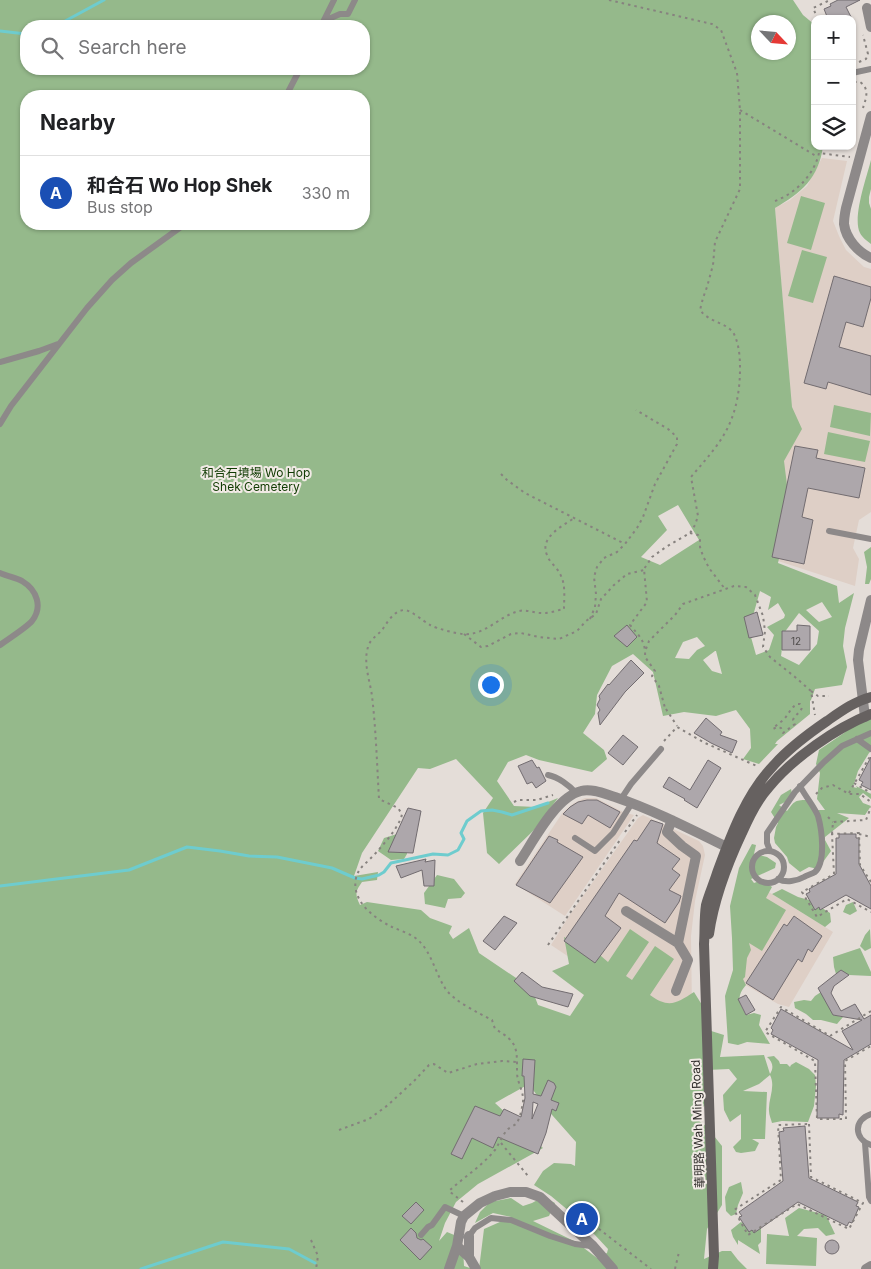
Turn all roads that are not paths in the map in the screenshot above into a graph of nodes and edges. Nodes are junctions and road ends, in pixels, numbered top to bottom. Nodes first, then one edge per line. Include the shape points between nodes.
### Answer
1 (334, 0) edge
2 (355, 0) edge
3 (867, 8) dead end
4 (324, 20) edge
5 (329, 20) edge
6 (871, 27) edge
7 (871, 69) edge
8 (856, 72) edge
9 (297, 75) edge
10 (289, 90) edge
11 (871, 119) edge
12 (177, 230) edge
13 (871, 258) edge
14 (59, 343) junction
15 (0, 362) edge
16 (0, 424) edge
17 (829, 531) dead end
18 (871, 539) edge
19 (0, 574) edge
20 (871, 600) edge
21 (0, 644) edge
22 (867, 699) edge
23 (868, 716) edge
24 (871, 733) edge
25 (857, 739) junction
26 (660, 748) road end
27 (871, 749) edge
28 (548, 775) dead end
29 (800, 786) junction
30 (576, 793) junction
31 (621, 799) junction
32 (632, 803) junction
33 (672, 820) junction
34 (575, 838) dead end
35 (730, 848) junction
36 (770, 851) junction
37 (520, 861) dead end
38 (778, 879) junction
39 (626, 911) dead end
40 (678, 944) junction
41 (676, 991) dead end
42 (871, 1114) edge
43 (868, 1144) edge
44 (870, 1198) edge
45 (464, 1216) junction
46 (421, 1235) dead end
47 (469, 1236) junction
48 (458, 1244) junction
49 (593, 1246) junction
50 (469, 1257) junction
51 (871, 1266) edge
52 (611, 1268) edge
53 (449, 1269) edge
54 (476, 1269) edge
55 (713, 1269) edge
56 (866, 1269) edge

1 - 4 lane
2 - 5 lane via 348,14
3 - 6 street
7 - 8 lane
9 - 10 lane
11 - 13 street via 844,223 854,246
12 - 14 lane via 112,280
14 - 15 lane
14 - 16 lane
17 - 18 lane
19 - 21 lane via 22,581 36,596 39,605 31,622
20 - 22 street via 858,655
22 - 23 street
22 - 35 street, 華明路 Wah Ming Road via 814,729 773,766 743,811
23 - 35 street, 華明路 Wah Ming Road via 798,757 783,771 759,800
24 - 25 lane
25 - 27 lane
25 - 29 lane via 842,746
26 - 31 lane
28 - 30 lane
29 - 36 lane via 767,833
29 - 38 lane via 817,815 822,836 822,860 815,871 800,879
30 - 31 street via 596,791
30 - 37 street via 552,812
31 - 32 street
32 - 33 street
32 - 34 lane via 613,833 595,851
33 - 35 street
33 - 40 street via 666,832 696,856
35 - 55 street, 華明路 Wah Ming Road via 709,933 706,978
36 - 38 lane via 783,861 783,872
36 - 38 lane via 756,856 751,865 753,875 766,884
39 - 40 street
40 - 41 street via 688,960
42 - 43 lane via 864,1117 858,1126 859,1136
43 - 44 lane
45 - 46 lane via 445,1207
45 - 48 street
45 - 49 street via 495,1196 526,1192 540,1197
47 - 48 lane
47 - 49 lane via 491,1218 511,1220 575,1244
47 - 50 street
48 - 50 street
48 - 53 street
49 - 52 street
50 - 54 street
51 - 56 street

